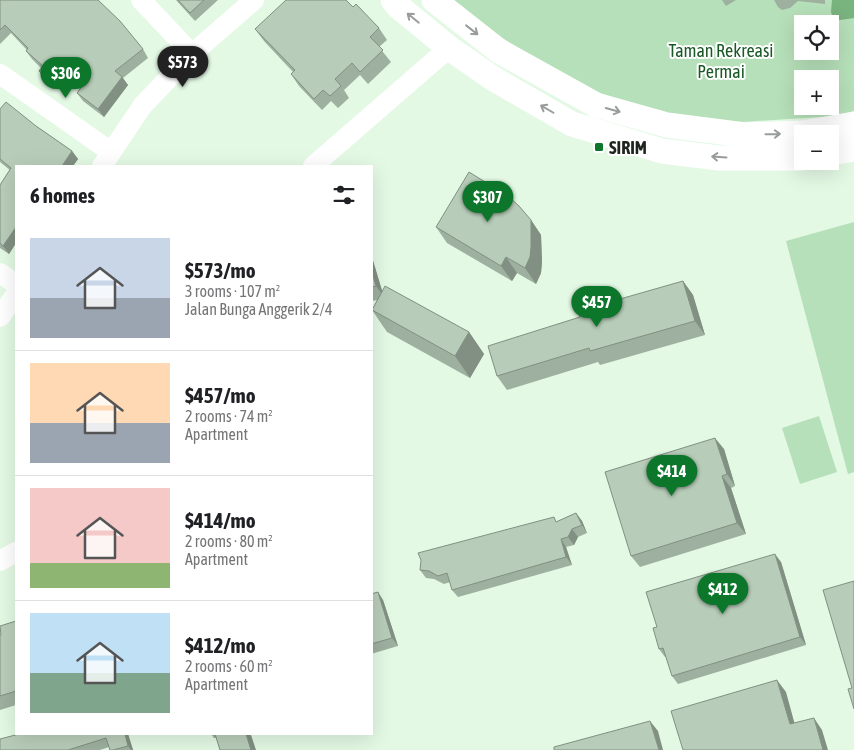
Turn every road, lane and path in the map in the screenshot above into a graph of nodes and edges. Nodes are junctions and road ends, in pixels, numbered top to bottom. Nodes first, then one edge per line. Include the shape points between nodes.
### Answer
1 (141, 0) edge
2 (254, 0) edge
3 (392, 0) edge
4 (434, 0) edge
5 (449, 48) junction
6 (192, 54) junction
7 (0, 74) edge
8 (854, 124) edge
9 (854, 149) edge
10 (839, 152) edge
11 (794, 158) edge
12 (106, 159) edge
13 (314, 165) edge
14 (0, 273) edge
15 (15, 283) edge
16 (15, 295) edge
17 (0, 317) edge
18 (15, 553) edge
19 (0, 561) edge

1 - 6 street
2 - 6 street
5 -> 3 main road
4 -> 8 main road via 498,51 596,105 667,125 746,135 803,133
11 -> 5 main road via 719,158 662,151 572,124 494,79
5 - 13 street
6 - 12 street via 143,104
7 - 12 street
9 - 10 main road
14 - 15 street
16 - 17 street
18 - 19 street

